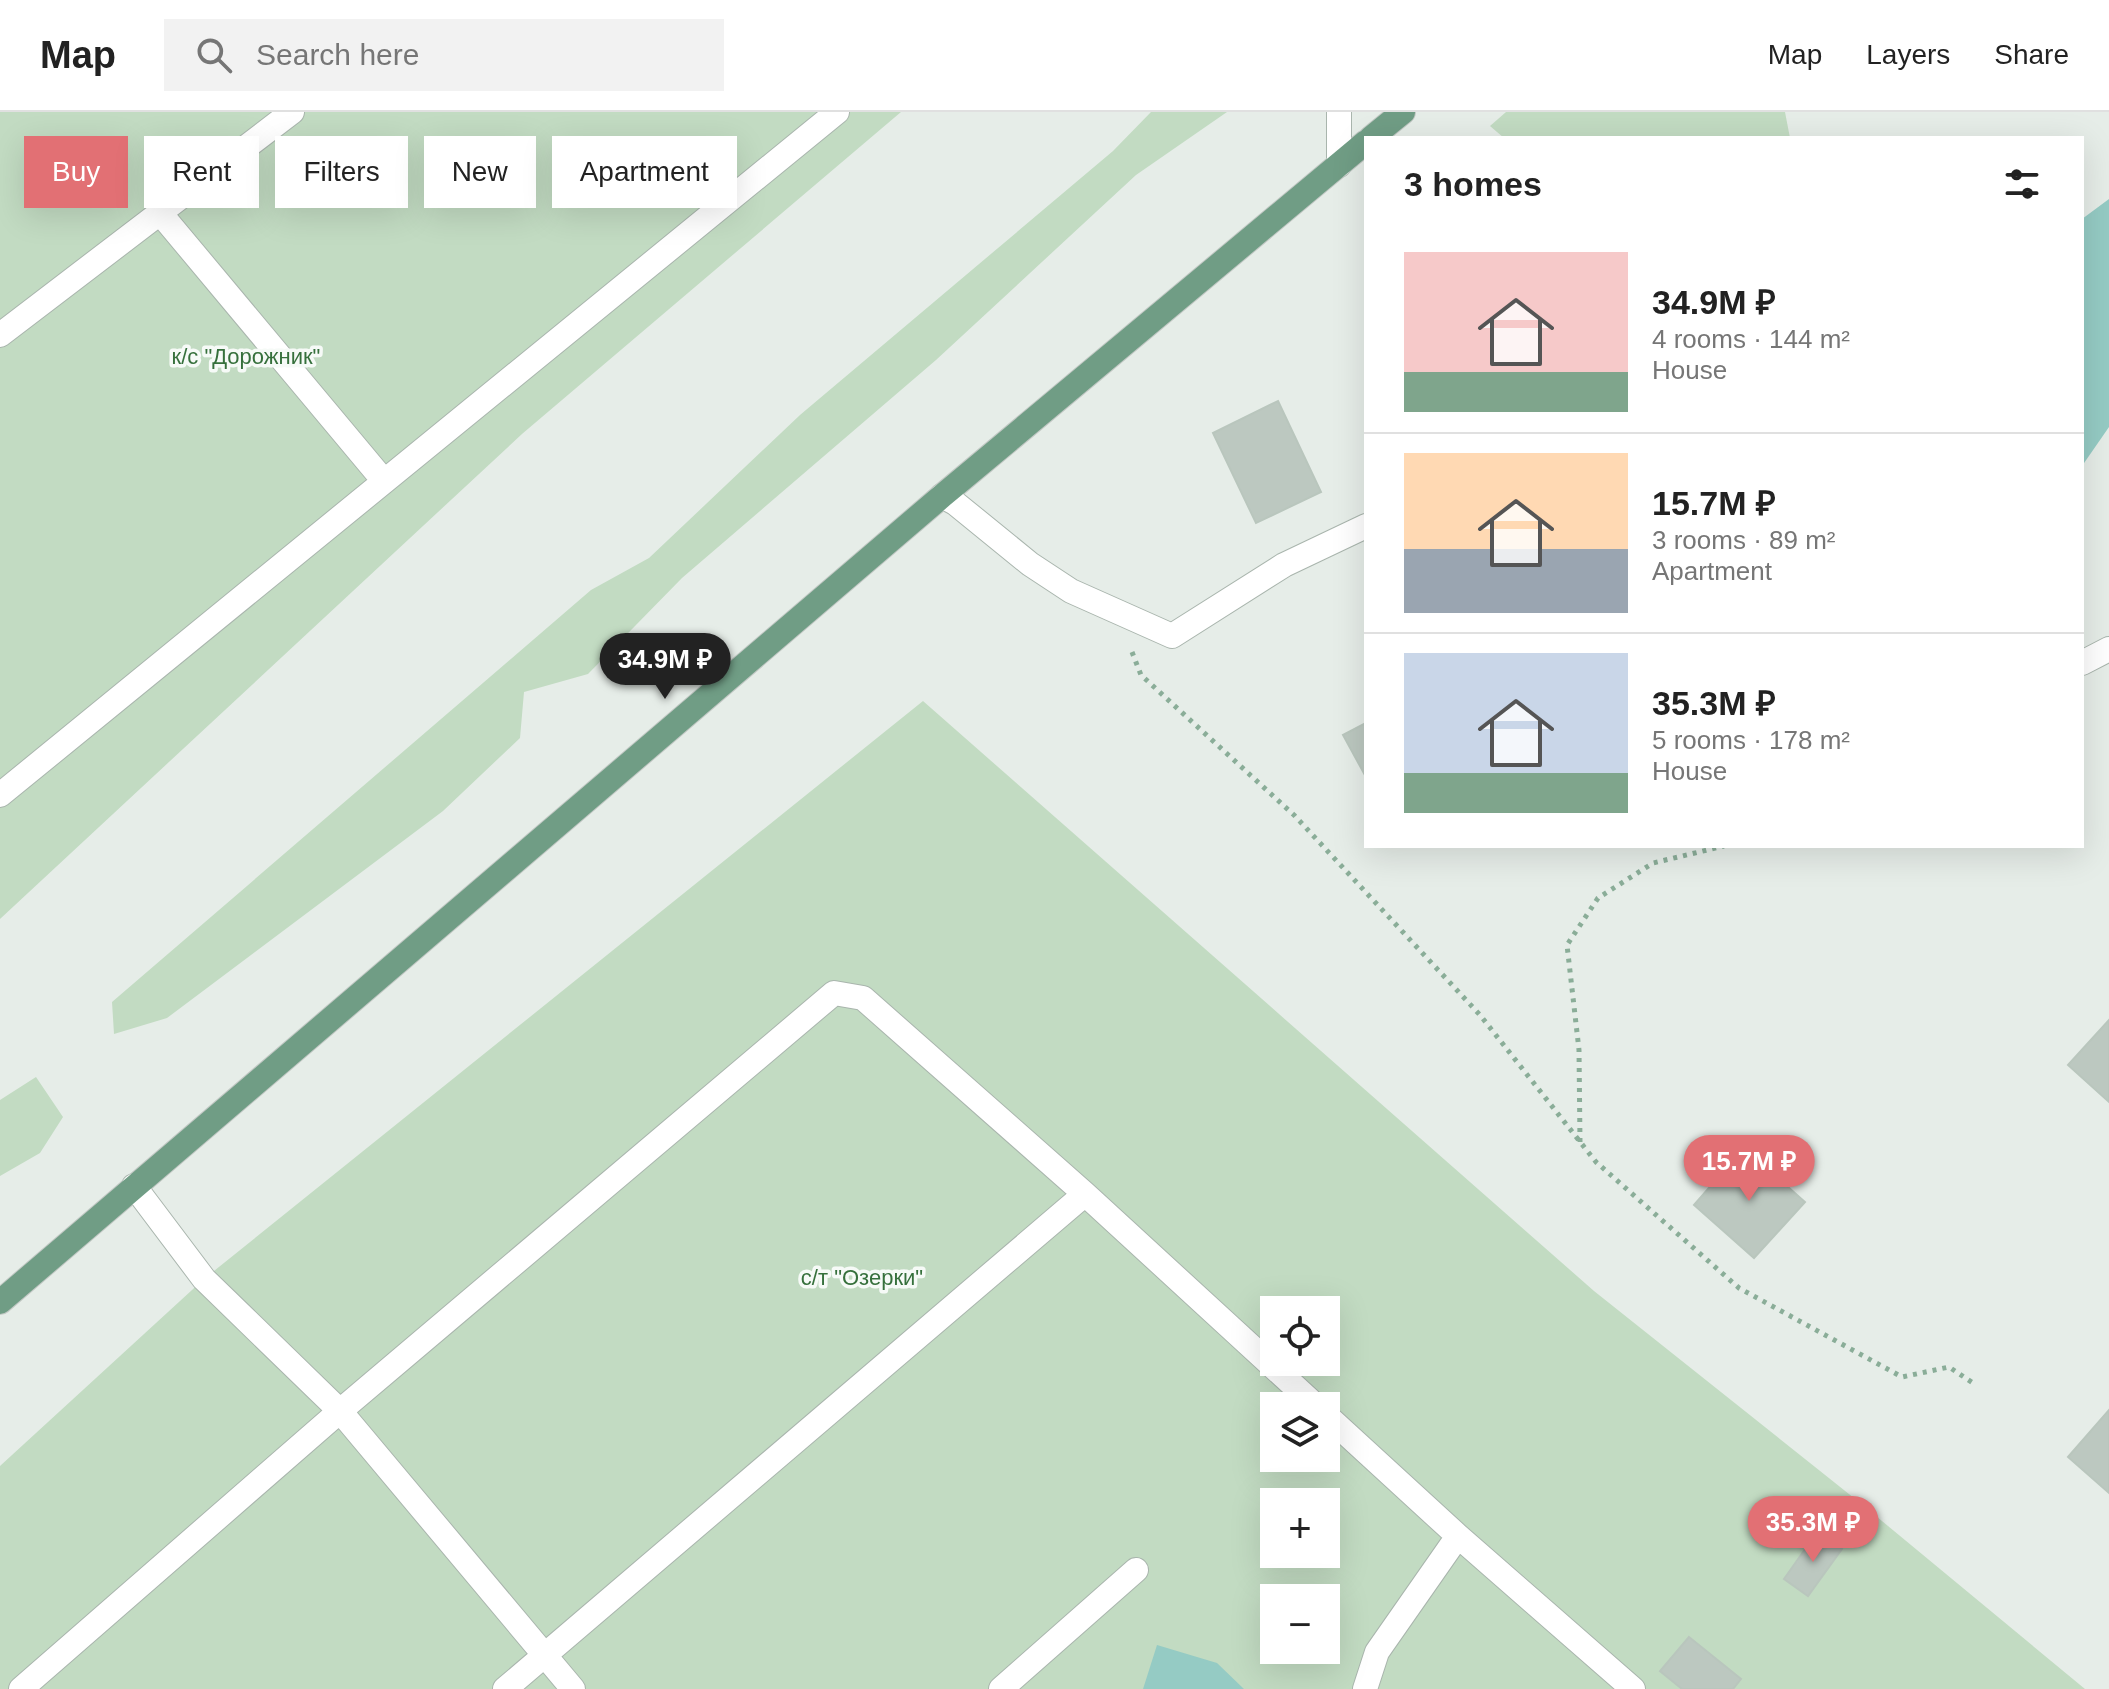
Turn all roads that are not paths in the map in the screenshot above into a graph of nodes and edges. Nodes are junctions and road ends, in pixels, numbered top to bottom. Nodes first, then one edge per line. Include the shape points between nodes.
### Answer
1 (292, 112) edge
2 (837, 112) edge
3 (1339, 112) edge
4 (1403, 112) edge
5 (1373, 136) edge
6 (1364, 144) edge
7 (1339, 165) junction
8 (160, 213) junction
9 (0, 335) edge
10 (384, 481) junction
11 (942, 496) junction
12 (1364, 527) edge
13 (2109, 649) edge
14 (2084, 662) edge
15 (0, 795) edge
16 (134, 1186) junction
17 (1085, 1194) junction
18 (0, 1302) edge
19 (1301, 1392) edge
20 (340, 1411) junction
21 (1340, 1428) edge
22 (1458, 1536) junction
23 (1136, 1570) dead end
24 (545, 1654) junction
25 (21, 1689) edge
26 (505, 1689) edge
27 (573, 1689) edge
28 (1001, 1689) edge
29 (1365, 1689) edge
30 (1633, 1689) edge

1 - 8 street
2 - 10 street
3 - 7 street
4 - 5 main road
6 - 7 main road
7 - 11 main road
8 - 9 street
8 - 10 street
10 - 15 street
11 - 12 street via 1071,591 1172,636 1284,565
11 - 16 main road
13 - 14 street
16 - 18 main road
16 - 20 street via 204,1279
17 - 19 street
17 - 20 street via 863,998 834,993
17 - 24 street
20 - 24 street
20 - 25 street
21 - 22 street
22 - 29 street via 1377,1652
22 - 30 street
23 - 28 street
24 - 26 street
24 - 27 street

